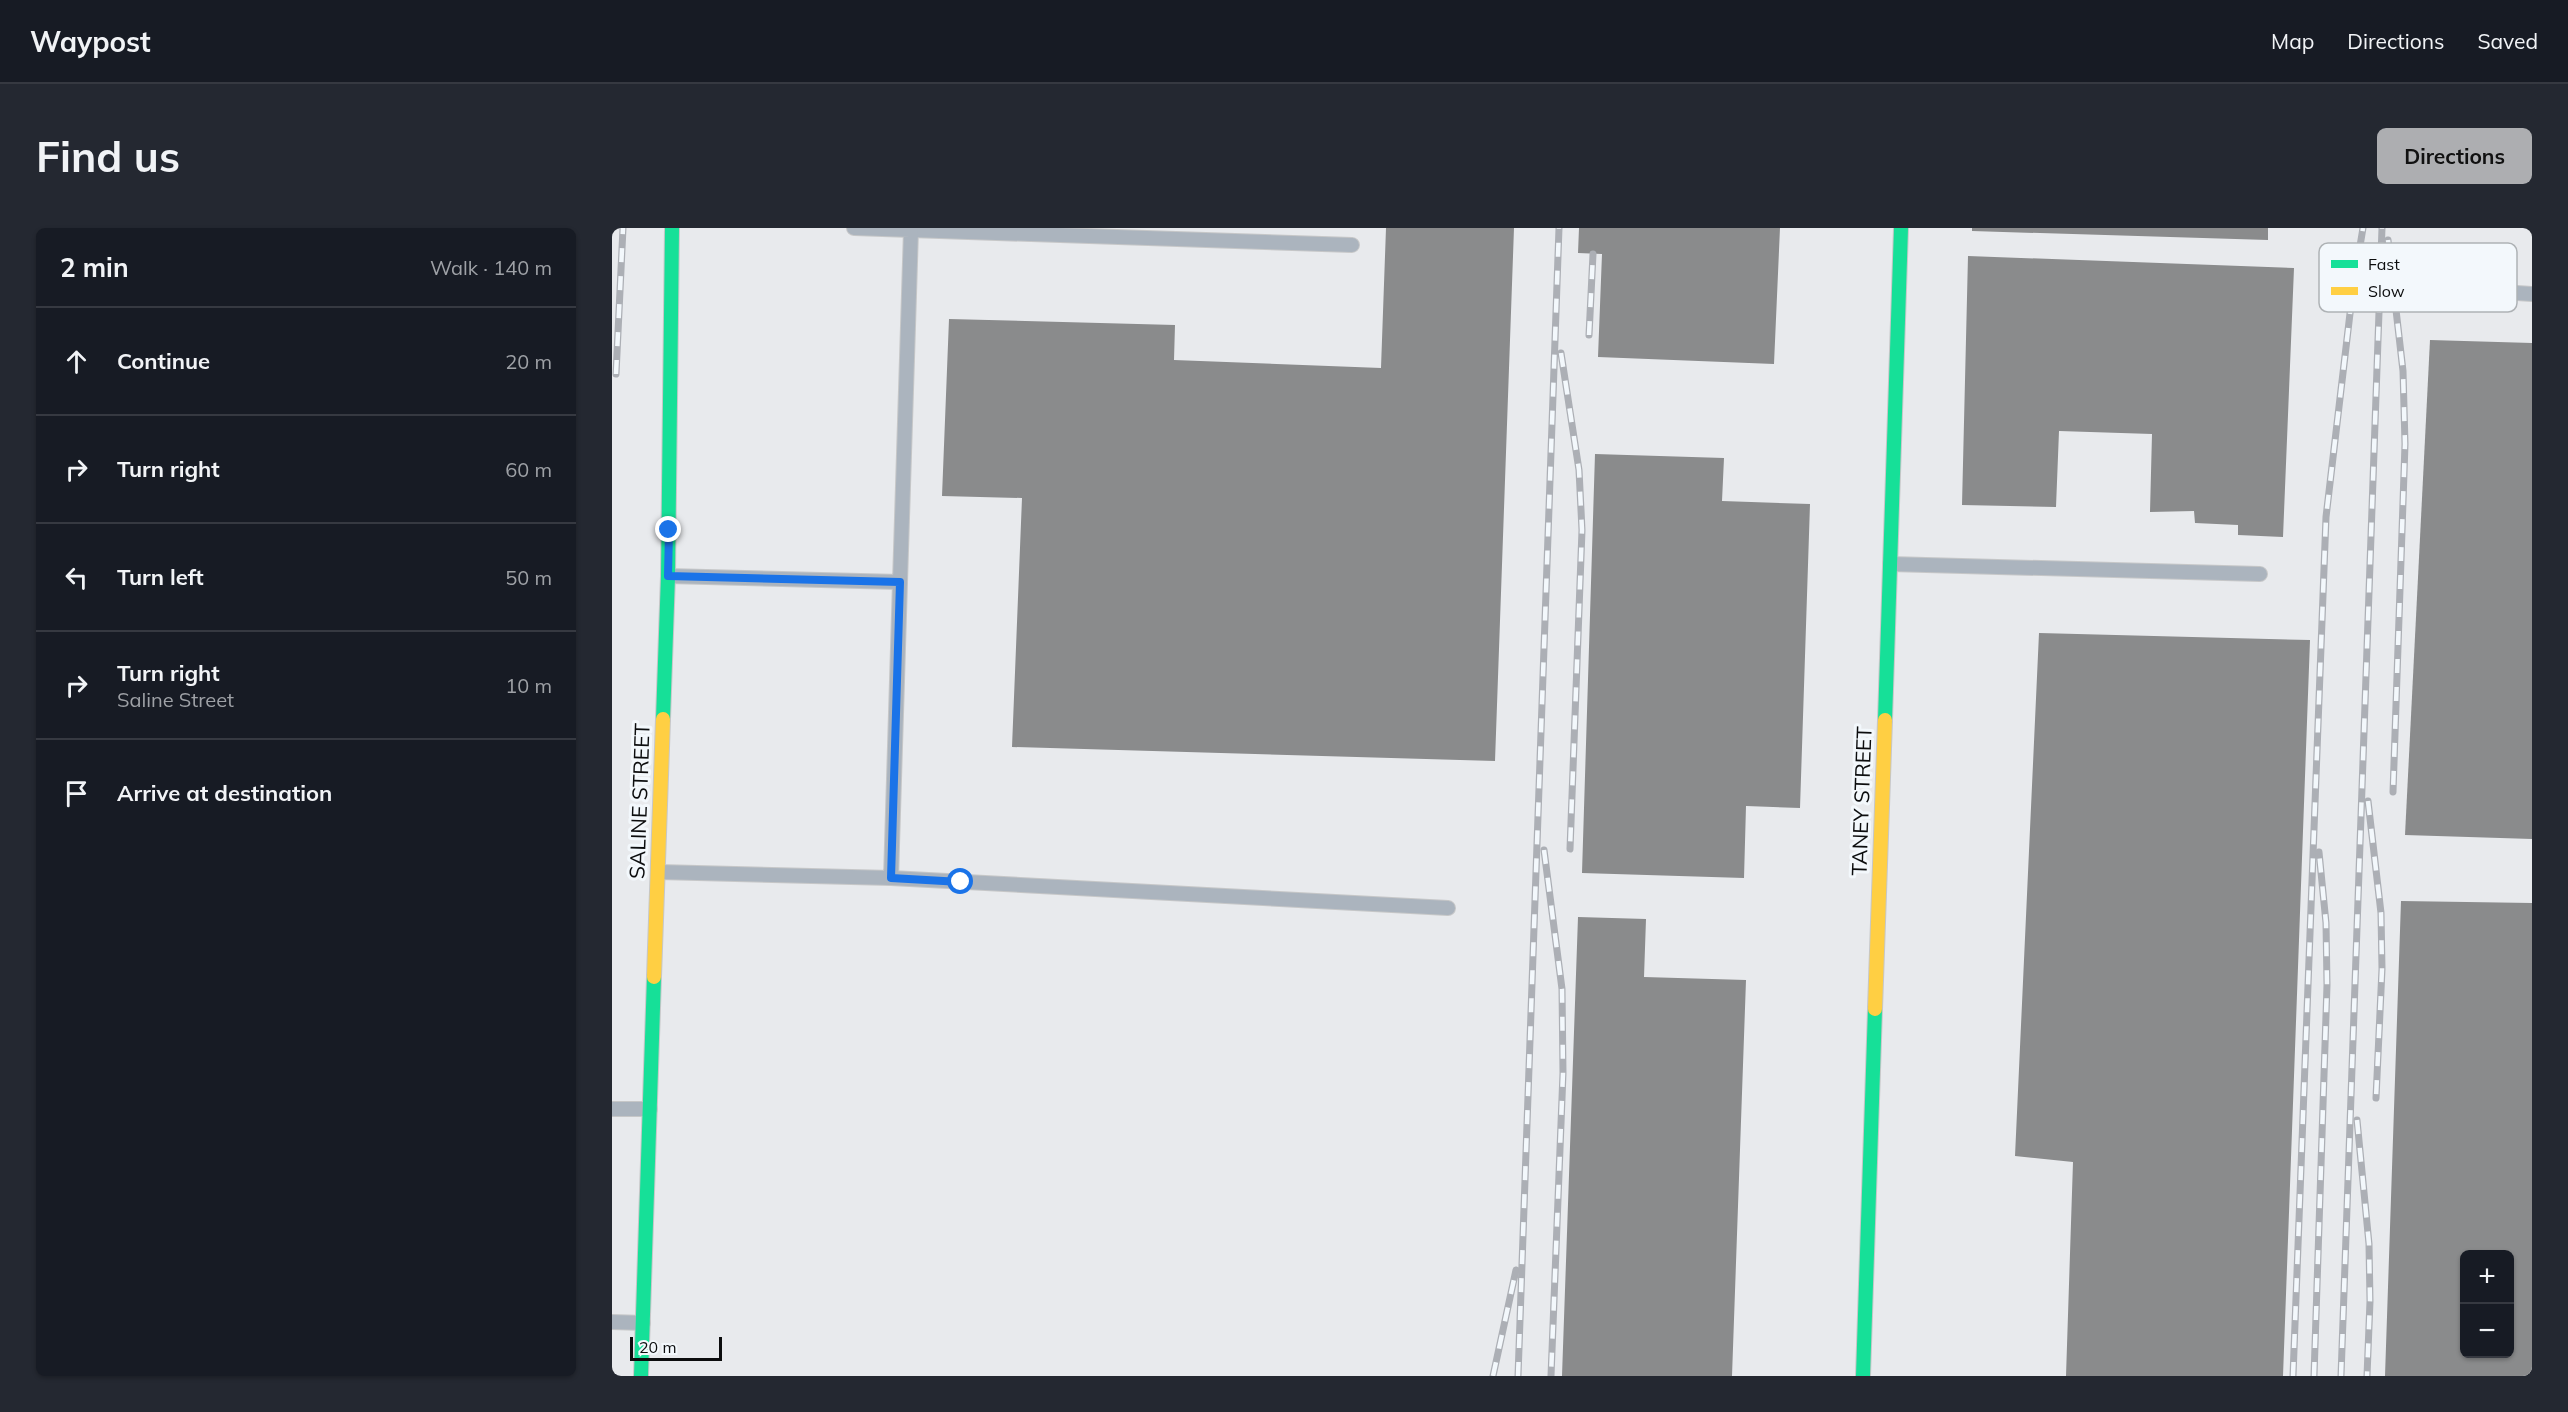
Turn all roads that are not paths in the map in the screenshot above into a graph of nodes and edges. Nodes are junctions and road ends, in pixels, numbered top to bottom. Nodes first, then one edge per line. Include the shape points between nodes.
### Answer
1 (672, 228) edge
2 (854, 228) edge
3 (1901, 228) edge
4 (911, 230) junction
5 (1352, 245) dead end
6 (2517, 293) dead end
7 (2532, 294) edge
8 (1890, 564) junction
9 (2260, 574) dead end
10 (668, 576) junction
11 (900, 582) junction
12 (658, 872) junction
13 (891, 878) junction
14 (1448, 908) dead end
15 (612, 1109) edge
16 (650, 1109) junction
17 (612, 1322) edge
18 (643, 1323) junction
19 (641, 1376) edge
20 (1863, 1376) edge

1 - 10 street, SALINE STREET
2 - 4 lane
3 - 8 street, TANEY STREET
4 - 5 lane
4 - 11 lane
6 - 7 lane
8 - 9 lane
8 - 20 street, TANEY STREET
10 - 11 lane
10 - 12 street, SALINE STREET
11 - 13 lane
12 - 13 lane
12 - 16 street, SALINE STREET
13 - 14 lane
15 - 16 lane
16 - 18 street, SALINE STREET
17 - 18 lane
18 - 19 street, SALINE STREET

